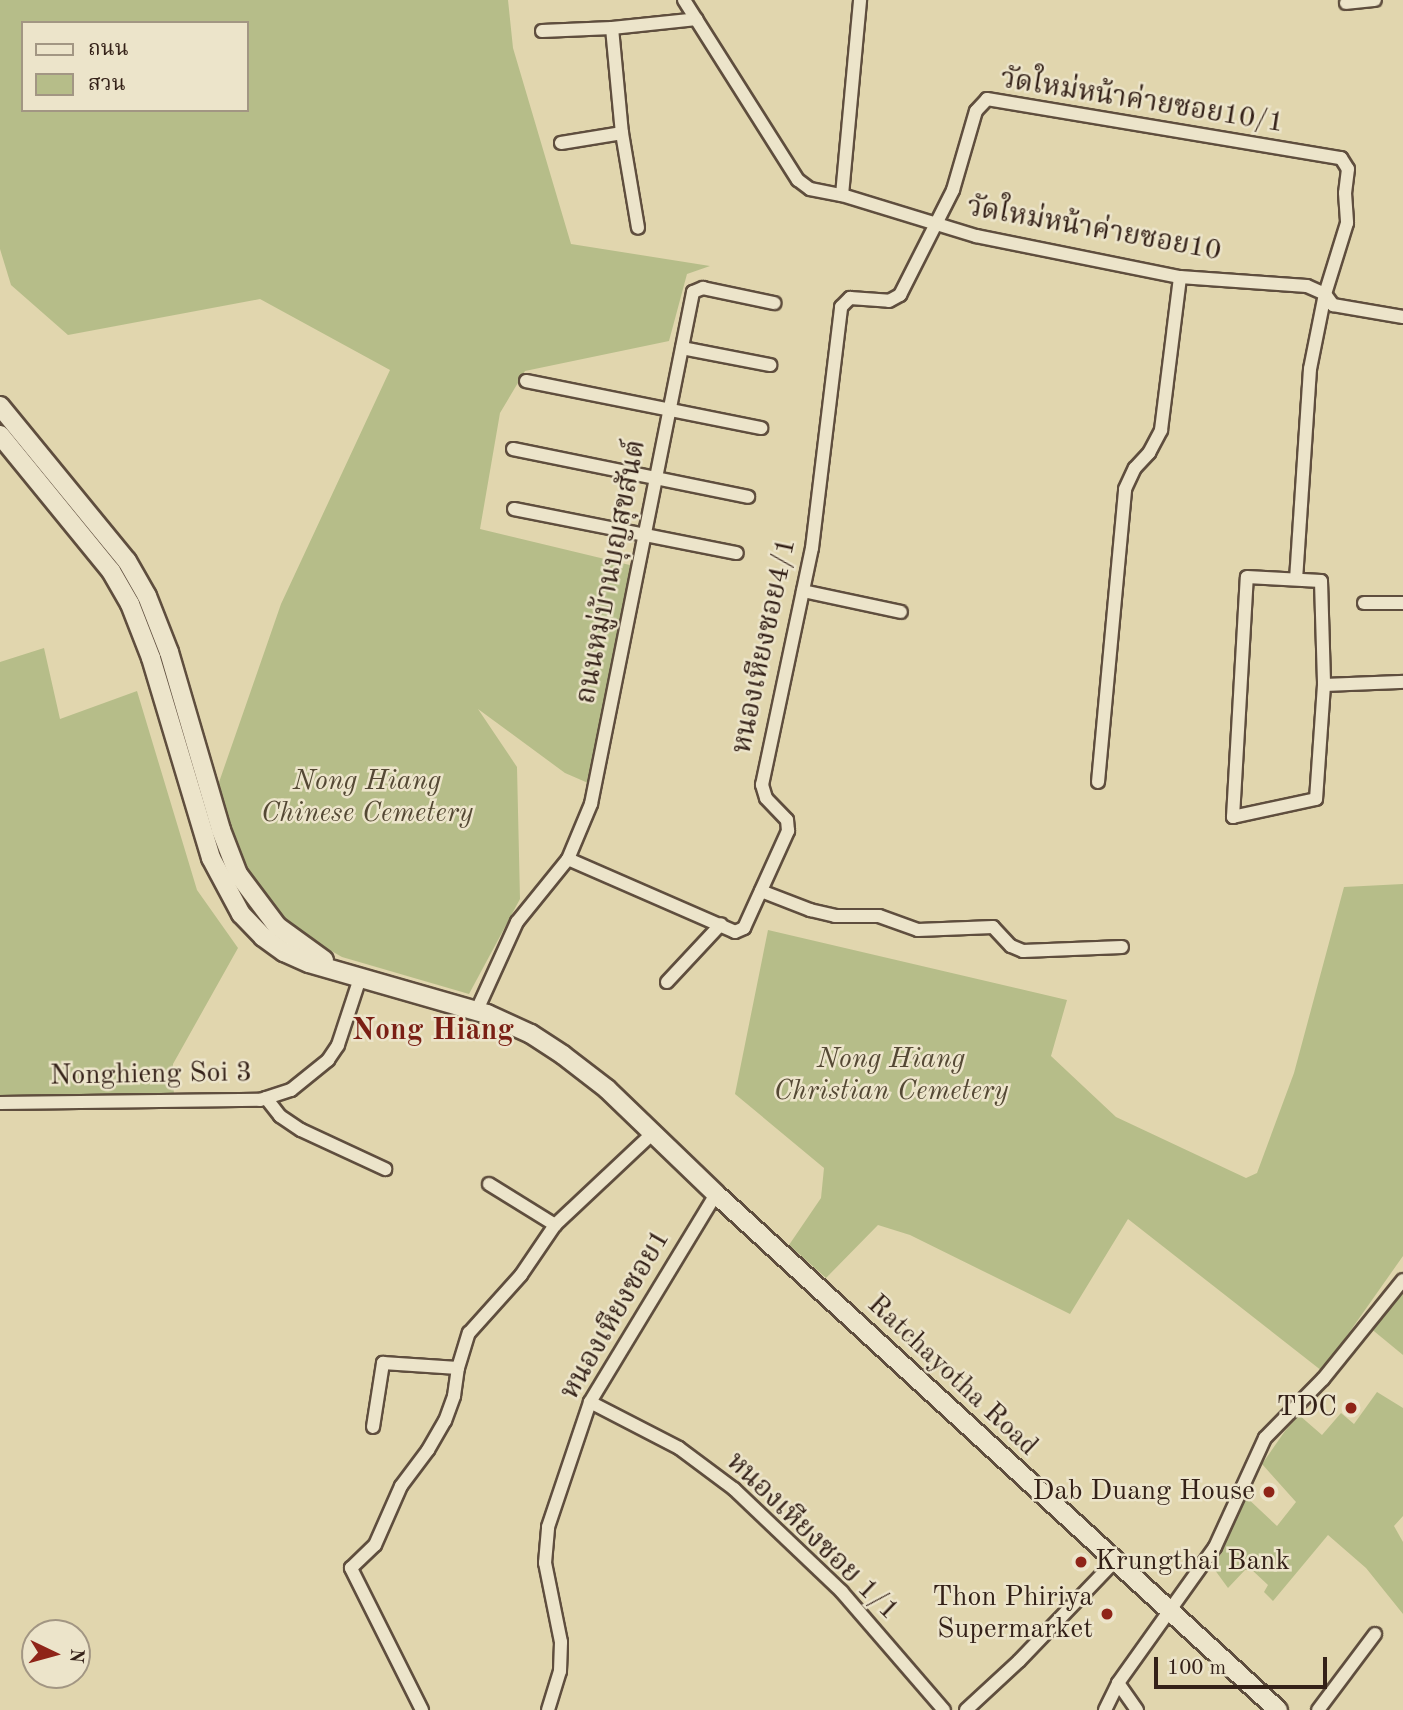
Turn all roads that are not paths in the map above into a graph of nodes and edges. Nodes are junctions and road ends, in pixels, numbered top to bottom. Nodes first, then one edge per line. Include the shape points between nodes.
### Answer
1 (684, 0) edge
2 (860, 0) edge
3 (1375, 0) edge
4 (1346, 3) dead end
5 (697, 19) junction
6 (612, 28) junction
7 (542, 31) dead end
8 (622, 133) junction
9 (561, 143) dead end
10 (842, 195) junction
11 (935, 225) junction
12 (638, 228) dead end
13 (1180, 276) junction
14 (1325, 294) junction
15 (774, 303) dead end
16 (1403, 317) edge
17 (682, 348) junction
18 (770, 365) dead end
19 (526, 381) dead end
20 (0, 406) edge
21 (670, 410) junction
22 (761, 428) dead end
23 (0, 435) edge
24 (513, 449) dead end
25 (656, 478) junction
26 (748, 497) dead end
27 (514, 509) dead end
28 (645, 536) junction
29 (737, 553) dead end
30 (1296, 578) junction
31 (803, 592) junction
32 (1364, 603) dead end
33 (1403, 603) edge
34 (901, 612) dead end
35 (1403, 682) edge
36 (1324, 685) junction
37 (1098, 782) dead end
38 (219, 855) junction
39 (568, 859) junction
40 (761, 891) junction
41 (720, 924) junction
42 (1122, 947) dead end
43 (360, 978) junction
44 (667, 982) dead end
45 (477, 1010) junction
46 (266, 1098) junction
47 (0, 1103) edge
48 (653, 1133) junction
49 (385, 1169) dead end
50 (489, 1184) dead end
51 (716, 1194) junction
52 (555, 1225) junction
53 (1403, 1280) edge
54 (458, 1368) junction
55 (590, 1402) junction
56 (373, 1427) dead end
57 (1115, 1561) junction
58 (1172, 1611) junction
59 (1375, 1633) dead end
60 (1118, 1683) junction
61 (422, 1710) edge
62 (548, 1710) edge
63 (944, 1710) edge
64 (966, 1710) edge
65 (1105, 1710) edge
66 (1137, 1710) edge
67 (1278, 1710) edge
68 (1318, 1710) edge

1 - 5 street, วัดใหม่หน้าค่ายซอย10
2 - 10 street
3 - 4 street
5 - 6 street
5 - 10 street, วัดใหม่หน้าค่ายซอย10 via 798,180 810,189
6 - 7 street
6 - 8 street
8 - 9 street
8 - 12 street
10 - 11 street, วัดใหม่หน้าค่ายซอย10
11 - 13 street, วัดใหม่หน้าค่ายซอย10
11 - 14 street, วัดใหม่หน้าค่ายซอย10/1 via 953,190 976,111 987,99 1341,158 1348,169 1347,223
11 - 31 street, หนองเหียงซอย4/1 via 900,295 889,301 850,298 841,307
13 - 14 street, วัดใหม่หน้าค่ายซอย10 via 1307,286
13 - 37 street via 1161,430 1125,489
14 - 16 street, วัดใหม่หน้าค่ายซอย10 via 1334,305
14 - 30 street via 1310,369
15 - 17 street, ถนนหมู่บ้านบุญสุขสันต์ via 704,288 693,292
17 - 18 street
17 - 21 street, ถนนหมู่บ้านบุญสุขสันต์
19 - 21 street
20 - 38 main road via 119,551 147,596 169,652
21 - 22 street
21 - 25 street, ถนนหมู่บ้านบุญสุขสันต์
23 - 38 main road via 111,571 130,604
24 - 25 street
25 - 26 street
25 - 28 street, ถนนหมู่บ้านบุญสุขสันต์
27 - 28 street
28 - 29 street
28 - 39 street, ถนนหมู่บ้านบุญสุขสันต์ via 591,804
30 - 36 street via 1321,581
30 - 36 street via 1247,577 1233,817 1316,799
31 - 34 street
31 - 40 street, หนองเหียงซอย4/1 via 762,785 766,798 787,820 788,831
32 - 33 street
35 - 36 street
38 - 43 main road, Ratchayotha Road via 241,914 263,937 309,963
39 - 41 street, หนองเหียงซอย4/1
39 - 45 street, ถนนหมู่บ้านบุญสุขสันต์ via 517,922
40 - 41 street, หนองเหียงซอย4/1 via 744,929 735,932
40 - 42 street via 810,910 835,916 879,916 918,930 993,926 1011,946 1023,951
41 - 44 street
43 - 45 main road, Ratchayotha Road
43 - 46 street, Nonghieng Soi 3 via 338,1045 328,1060 291,1090
45 - 48 main road, Ratchayotha Road via 531,1034 563,1055
46 - 47 street, Nonghieng Soi 3
46 - 49 street via 301,1130
48 - 51 main road, Ratchayotha Road
48 - 52 street
50 - 52 street
51 - 55 street, หนองเหียงซอย1
51 - 57 main road, Ratchayotha Road
52 - 54 street via 521,1275 469,1332
53 - 58 street via 1323,1379 1265,1438 1215,1547
54 - 56 street via 383,1363
54 - 61 street via 445,1421 401,1486 375,1545 351,1568
55 - 62 street, หนองเหียงซอย1 via 548,1527 545,1563 561,1642 560,1671
55 - 63 street, หนองเหียงซอย 1/1 via 679,1448 734,1489 842,1592
57 - 58 main road, Ratchayotha Road
57 - 64 street
58 - 60 street
58 - 67 main road, Ratchayotha Road
59 - 68 street
60 - 65 street
60 - 66 street

